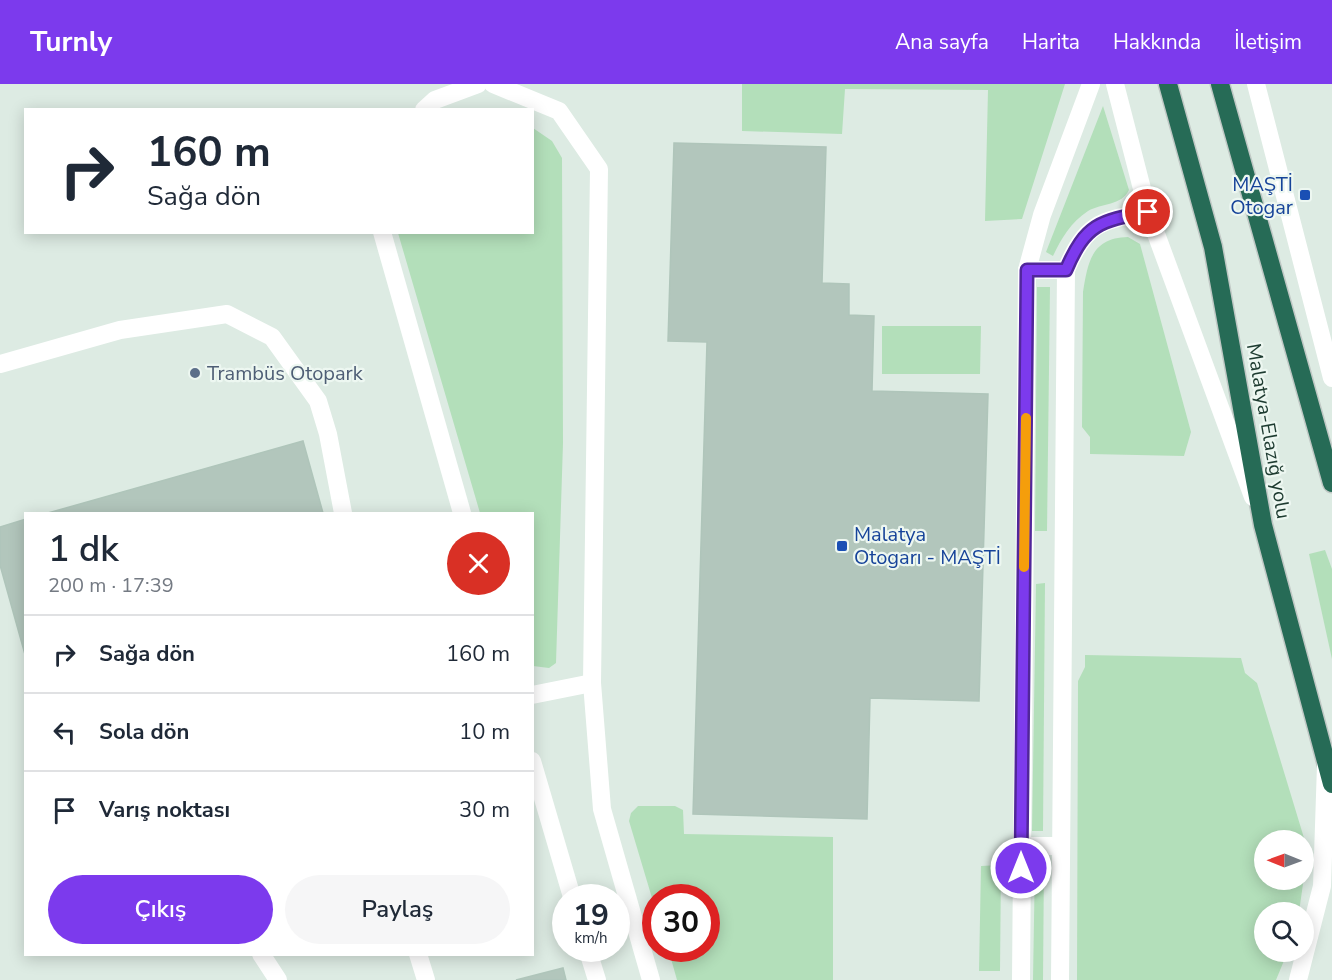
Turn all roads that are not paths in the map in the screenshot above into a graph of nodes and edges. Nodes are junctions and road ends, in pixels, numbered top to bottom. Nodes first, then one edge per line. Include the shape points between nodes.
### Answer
1 (478, 84) edge
2 (493, 84) edge
3 (1091, 84) edge
4 (1115, 84) edge
5 (1168, 84) edge
6 (1220, 84) edge
7 (1256, 84) edge
8 (426, 108) edge
9 (1148, 212) junction
10 (383, 234) edge
11 (1027, 270) junction
12 (1066, 270) junction
13 (0, 364) edge
14 (1332, 378) edge
15 (1332, 483) edge
16 (343, 512) edge
17 (462, 512) edge
18 (1263, 525) junction
19 (592, 683) junction
20 (534, 695) edge
21 (1326, 764) junction
22 (534, 768) edge
23 (1332, 784) edge
24 (1022, 846) junction
25 (1061, 846) junction
26 (568, 884) edge
27 (262, 956) edge
28 (419, 956) edge
29 (591, 962) edge
30 (278, 980) edge
31 (426, 980) edge
32 (597, 980) edge
33 (651, 980) edge
34 (1021, 980) edge
35 (1060, 980) edge
36 (1298, 980) edge

1 - 8 street via 435,100
2 - 19 street via 559,111 599,169
3 - 11 street via 1042,215
4 - 9 street
5 - 18 highway, Malatya-Elazığ yolu via 1213,246
6 - 15 highway, Malatya-Elazığ yolu
7 - 14 street
9 - 12 street via 1108,220 1090,230 1076,247
9 - 18 street
10 - 17 street
11 - 12 street
11 - 24 street
12 - 25 street
13 - 16 street via 120,330 227,314 272,337 318,401
18 - 21 highway, Malatya-Elazığ yolu
19 - 20 street
19 - 33 street via 602,810
21 - 23 highway, Malatya-Elazığ yolu
21 - 36 street via 1322,886
22 - 26 street
24 - 25 street
24 - 34 street
25 - 35 street
27 - 30 street
28 - 31 street
29 - 32 street

